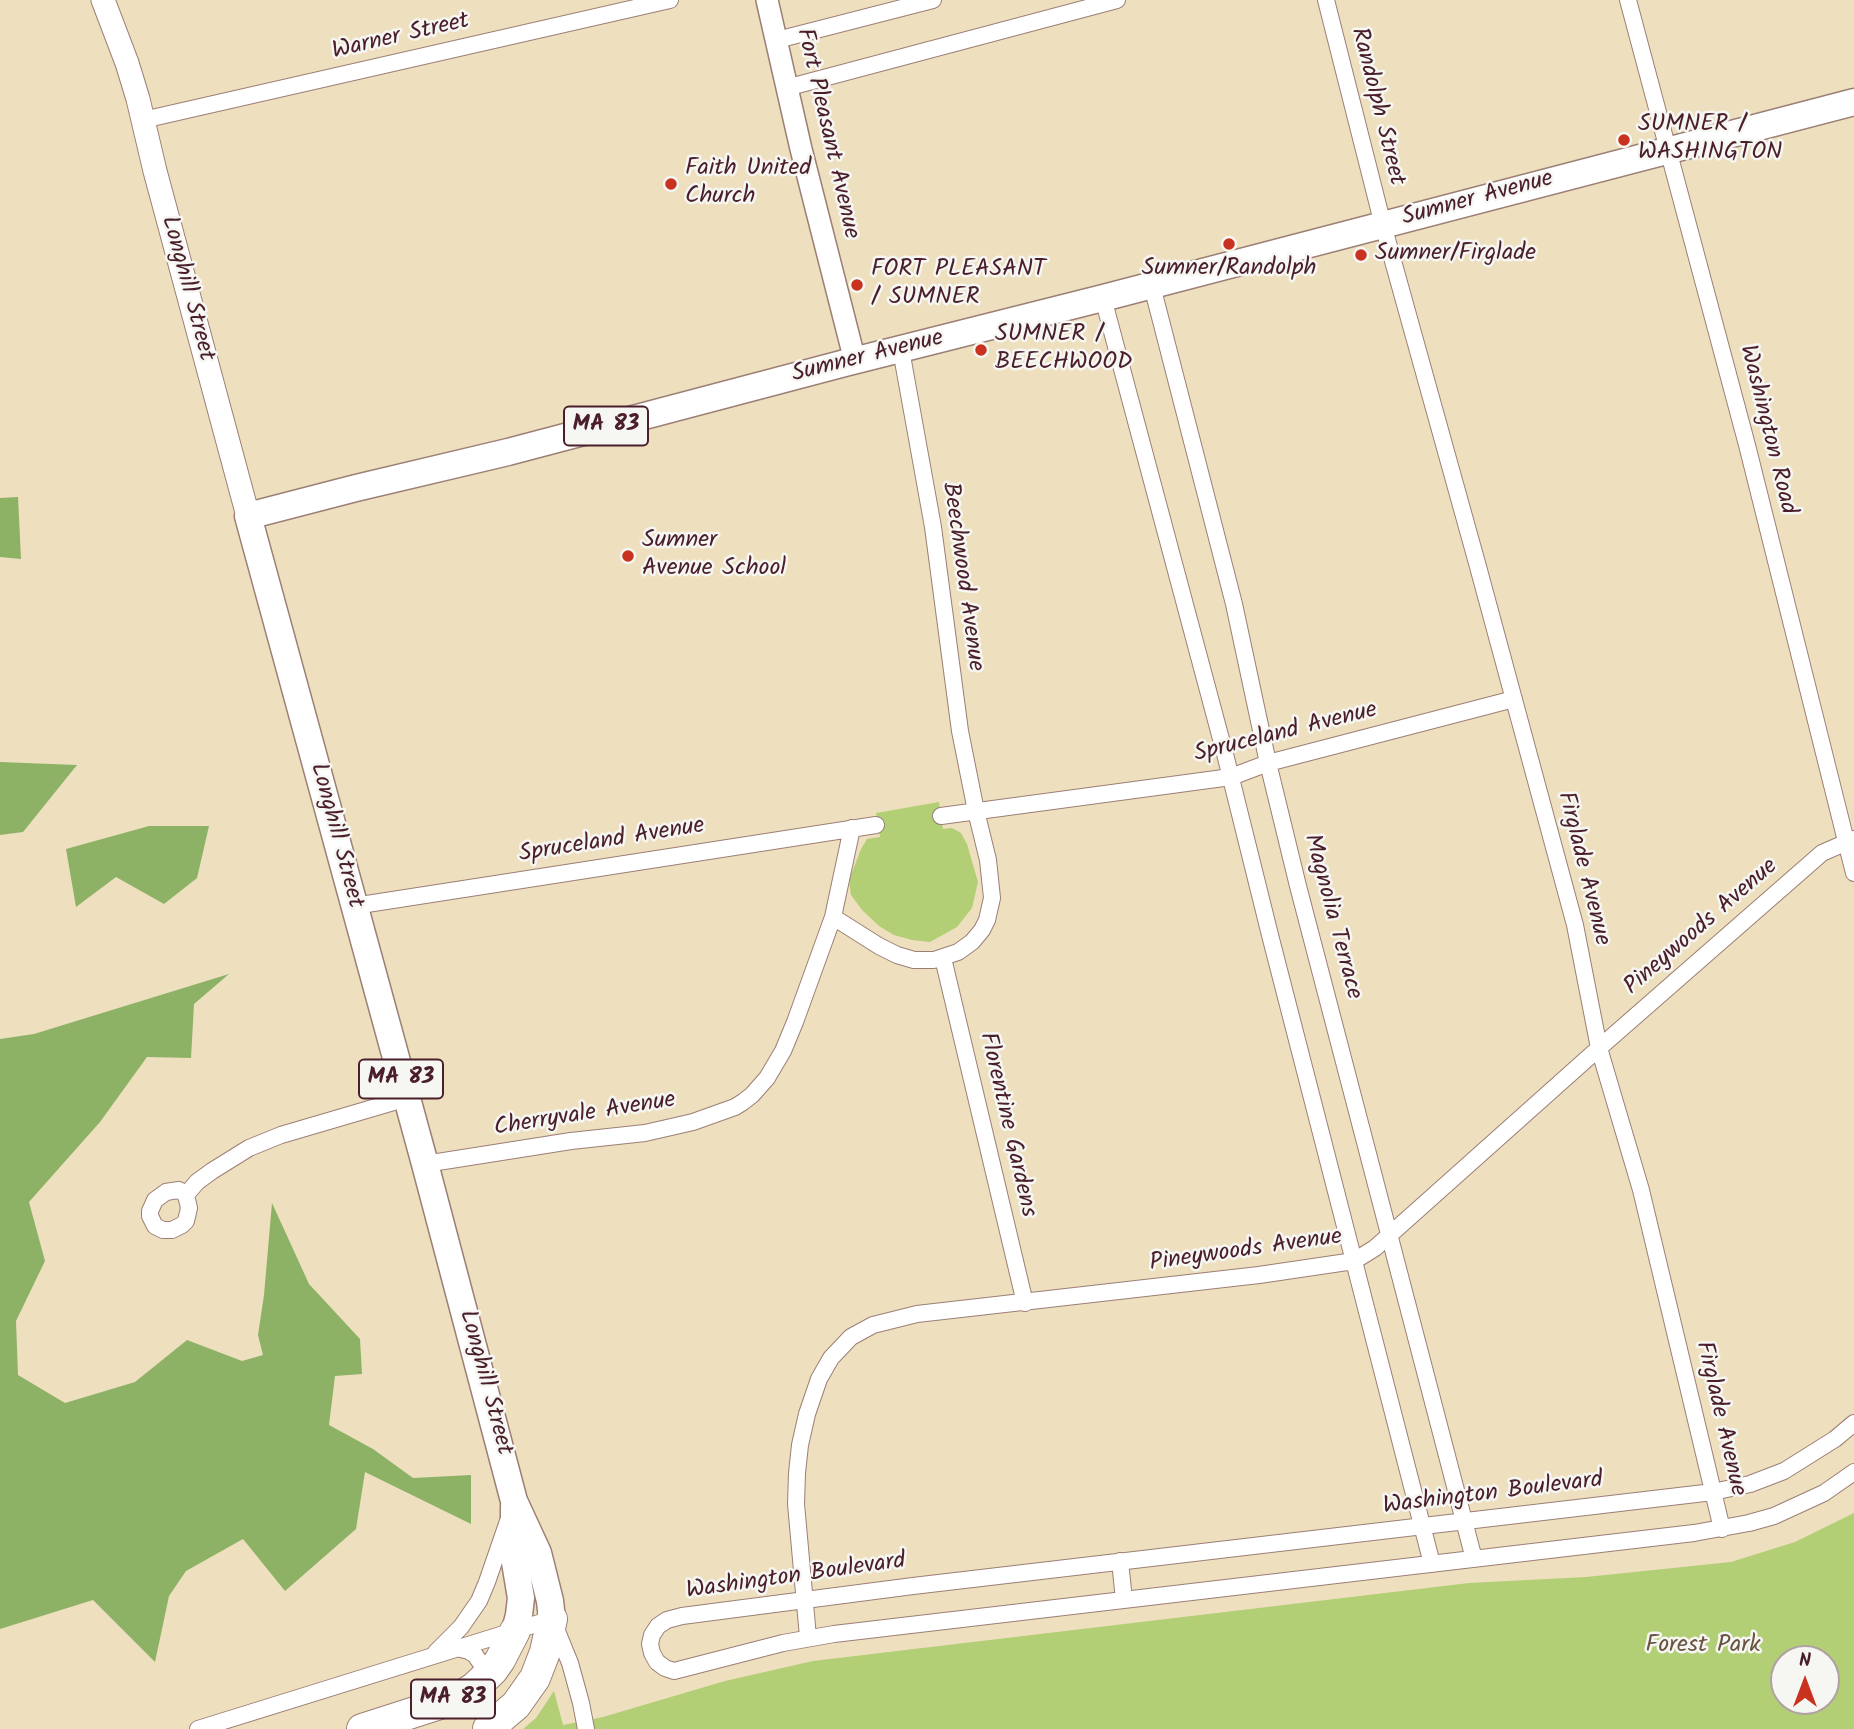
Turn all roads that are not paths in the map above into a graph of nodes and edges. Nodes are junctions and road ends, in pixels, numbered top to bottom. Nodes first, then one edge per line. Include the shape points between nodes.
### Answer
1 (103, 0) edge
2 (670, 0) edge
3 (767, 0) edge
4 (933, 0) edge
5 (1117, 0) edge
6 (1326, 0) edge
7 (1628, 0) edge
8 (777, 40) junction
9 (786, 88) junction
10 (1854, 102) edge
11 (143, 120) junction
12 (1669, 150) junction
13 (1383, 225) junction
14 (1153, 286) junction
15 (1103, 298) junction
16 (901, 350) junction
17 (855, 361) junction
18 (248, 516) junction
19 (1514, 699) junction
20 (1268, 762) junction
21 (1231, 777) junction
22 (976, 811) junction
23 (941, 816) dead end
24 (876, 825) dead end
25 (852, 828) junction
26 (1850, 840) edge
27 (1854, 873) edge
28 (354, 906) junction
29 (833, 917) junction
30 (943, 958) junction
31 (1599, 1048) junction
32 (407, 1098) junction
33 (425, 1164) junction
34 (186, 1195) dead end
35 (1389, 1235) junction
36 (1354, 1261) junction
37 (1025, 1303) junction
38 (1854, 1423) edge
39 (1854, 1472) edge
40 (1713, 1492) junction
41 (514, 1501) junction
42 (1464, 1521) junction
43 (1422, 1526) junction
44 (1722, 1528) junction
45 (1474, 1559) junction
46 (1119, 1561) junction
47 (1432, 1564) junction
48 (804, 1599) junction
49 (1124, 1600) junction
50 (552, 1619) junction
51 (515, 1631) junction
52 (808, 1637) junction
53 (457, 1648) junction
54 (431, 1656) junction
55 (485, 1678) junction
56 (198, 1729) edge
57 (362, 1729) edge
58 (488, 1729) edge
59 (586, 1729) edge

1 - 11 main road, Longhill Street
2 - 11 street, Warner Street
3 - 8 street, Fort Pleasant Avenue
4 - 8 street
5 - 9 street
6 - 13 street, Randolph Street
7 - 12 street, Washington Road
8 - 9 street, Fort Pleasant Avenue
9 - 17 street, Fort Pleasant Avenue
10 - 12 main road, Sumner Avenue / MA 83
11 - 18 main road, Longhill Street
12 - 13 main road, Sumner Avenue / MA 83
12 - 26 street, Washington Road
13 - 14 main road, Sumner Avenue / MA 83
13 - 19 street, Firglade Avenue
14 - 15 main road, Sumner Avenue / MA 83
14 - 20 street, Magnolia Terrace via 1234,604
15 - 16 main road, Sumner Avenue / MA 83
15 - 21 street
16 - 17 main road, Sumner Avenue / MA 83
16 - 22 street, Beechwood Avenue
17 - 18 main road, Sumner Avenue / MA 83
18 - 28 main road, Longhill Street / MA 83
19 - 20 street, Spruceland Avenue
19 - 31 street, Firglade Avenue via 1574,925
20 - 21 street, Spruceland Avenue
20 - 35 street, Magnolia Terrace
21 - 22 street, Spruceland Avenue
21 - 36 street
22 - 23 street, Spruceland Avenue
22 - 30 street, Beechwood Avenue via 990,873 990,909 972,942
24 - 25 street, Spruceland Avenue
25 - 28 street, Spruceland Avenue
25 - 29 street, Cherryvale Avenue
26 - 27 street, Washington Road
26 - 31 street, Pineywoods Avenue via 1822,853
28 - 32 main road, Longhill Street / MA 83
29 - 30 street via 897,955 924,961
29 - 33 street, Cherryvale Avenue via 783,1051 767,1078 743,1102 693,1122 645,1133
30 - 37 street, Florentine Gardens
31 - 35 street, Pineywoods Avenue
31 - 40 street, Firglade Avenue via 1641,1190
32 - 33 main road, Longhill Street / MA 83
32 - 34 street via 264,1141 220,1165
33 - 41 main road, Longhill Street / MA 83
35 - 36 street, Pineywoods Avenue
35 - 42 street, Magnolia Terrace
36 - 37 street, Pineywoods Avenue
36 - 43 street
37 - 48 street, Pineywoods Avenue via 955,1308 887,1320 851,1337 831,1357 811,1398 798,1459 796,1504
38 - 40 street, Washington Boulevard via 1784,1471
39 - 44 street, Washington Boulevard via 1824,1493 1774,1516
40 - 42 street, Washington Boulevard
40 - 44 street, Firglade Avenue
41 - 50 main road, MA 83 via 538,1553
41 - 51 main road, MA 83 via 514,1556 521,1598
41 - 54 street via 479,1601 461,1627
42 - 43 street, Washington Boulevard
42 - 45 street, Magnolia Terrace
43 - 46 street, Washington Boulevard
43 - 47 street
44 - 45 street, Washington Boulevard
45 - 47 street, Washington Boulevard
46 - 48 street, Washington Boulevard
46 - 49 street
47 - 49 street, Washington Boulevard
48 - 52 street, Pineywoods Avenue
48 - 52 street, Washington Boulevard via 667,1620 658,1626 650,1644 657,1662 674,1671
49 - 52 street, Washington Boulevard
50 - 51 street
50 - 58 highway, MA 83 via 535,1678 516,1705
50 - 59 street via 570,1663
51 - 53 street
51 - 55 highway, MA 83
53 - 54 street
53 - 55 street via 475,1655
54 - 56 street
55 - 57 highway, MA 83 via 461,1696

